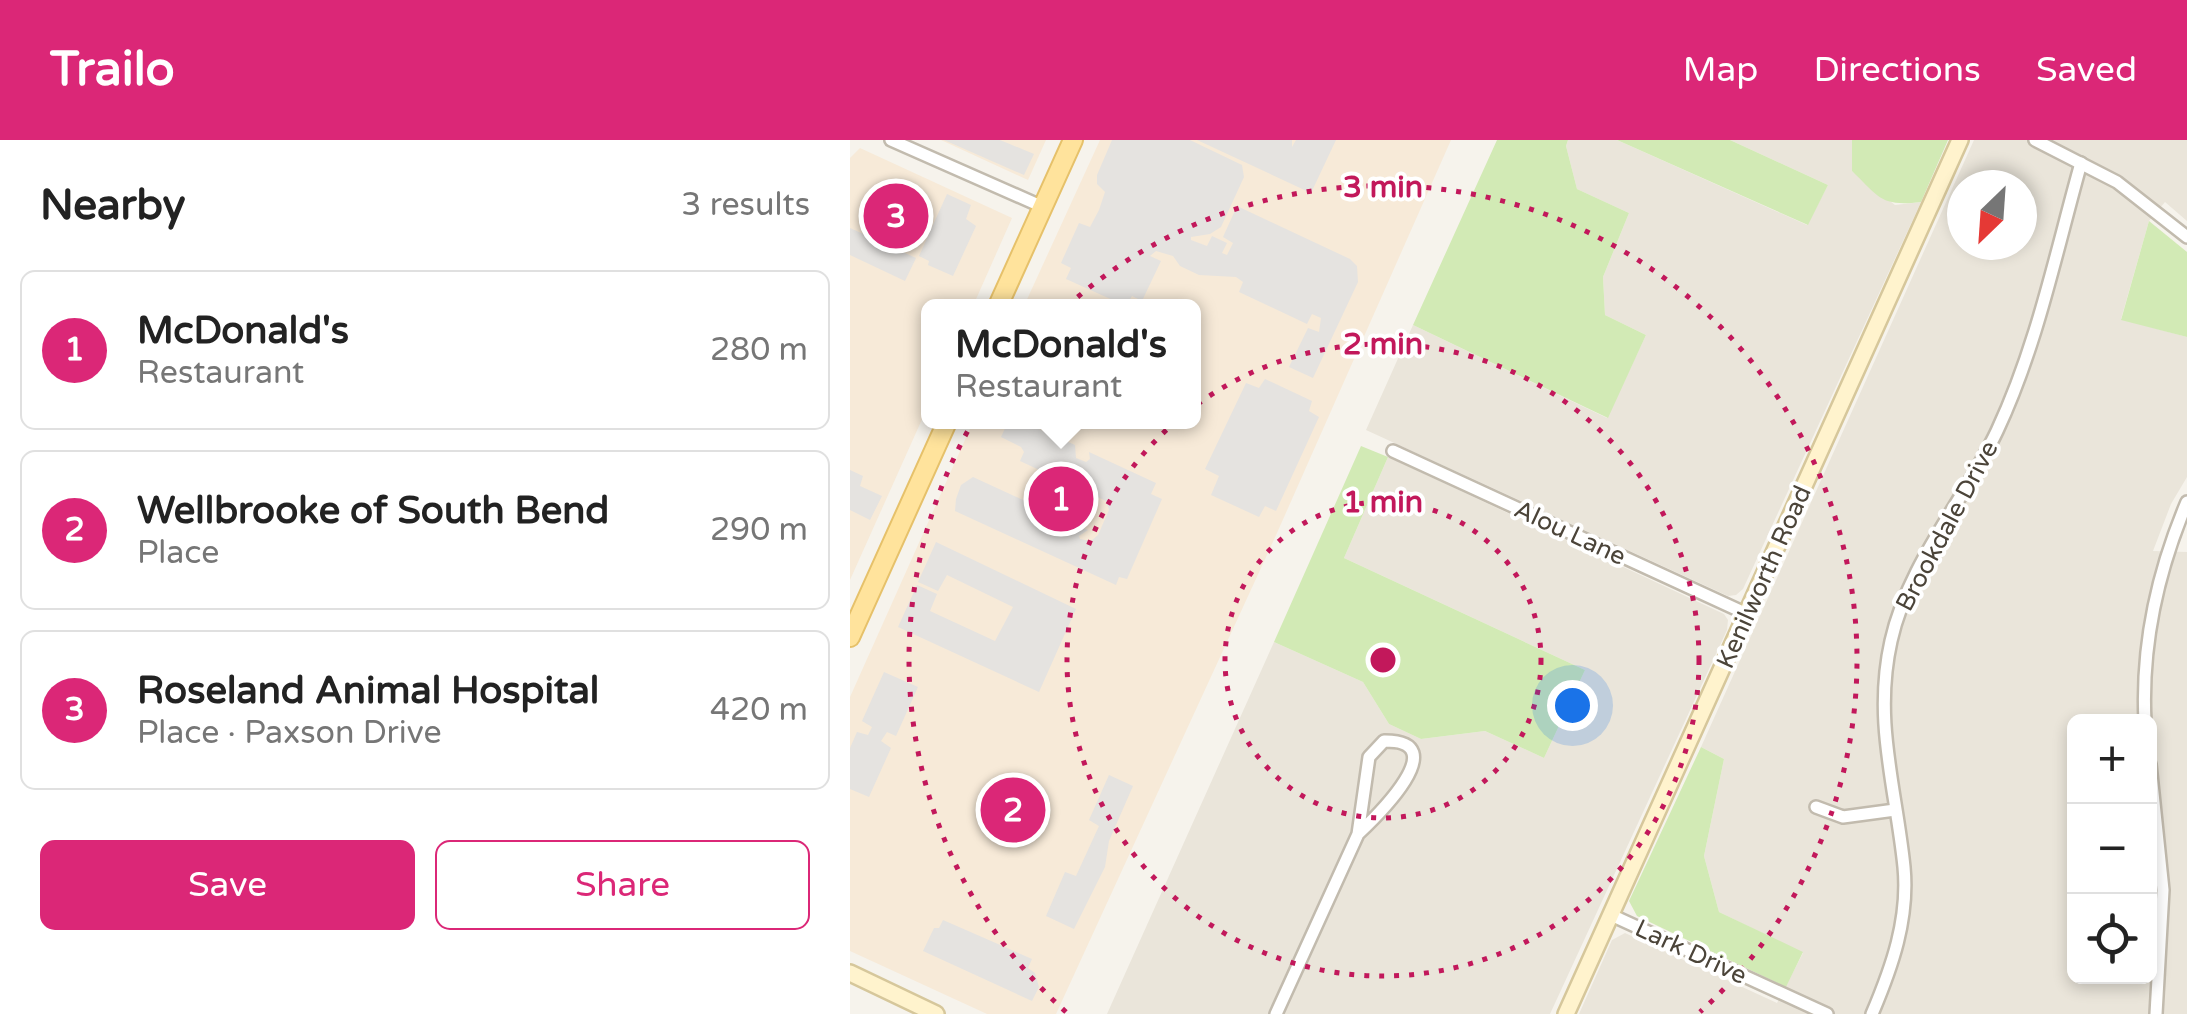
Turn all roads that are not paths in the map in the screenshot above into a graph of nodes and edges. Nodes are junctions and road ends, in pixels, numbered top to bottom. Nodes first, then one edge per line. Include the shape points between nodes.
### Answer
1 (891, 140) edge
2 (1073, 140) edge
3 (1960, 140) edge
4 (2035, 140) edge
5 (2082, 162) junction
6 (1042, 208) junction
7 (2187, 237) edge
8 (1001, 299) edge
9 (944, 429) edge
10 (1393, 451) dead end
11 (2187, 502) edge
12 (1747, 614) junction
13 (850, 638) edge
14 (2145, 714) edge
15 (2154, 804) edge
16 (1816, 807) dead end
17 (1895, 810) junction
18 (1358, 834) junction
19 (1610, 915) junction
20 (850, 973) edge
21 (936, 1014) edge
22 (1276, 1014) edge
23 (1566, 1014) edge
24 (1827, 1014) edge
25 (1872, 1014) edge
26 (2156, 1014) edge

1 - 6 street
2 - 6 main road
3 - 12 street, Kenilworth Road
4 - 5 street
5 - 7 street
5 - 17 street, Brookdale Drive via 2013,393 1986,455 1916,575 1891,639 1882,706
6 - 8 main road
9 - 13 main road
10 - 12 street, Alou Lane
11 - 14 street via 2152,613
12 - 19 street, Kenilworth Road
15 - 26 street via 2163,890
16 - 17 street via 1844,816
17 - 25 street, Brookdale Drive via 1904,870 1901,930
18 - 18 street via 1410,774 1414,762 1405,745 1384,741 1369,758
18 - 22 street
19 - 23 street, Kenilworth Road
19 - 24 street, Lark Drive
20 - 21 street

